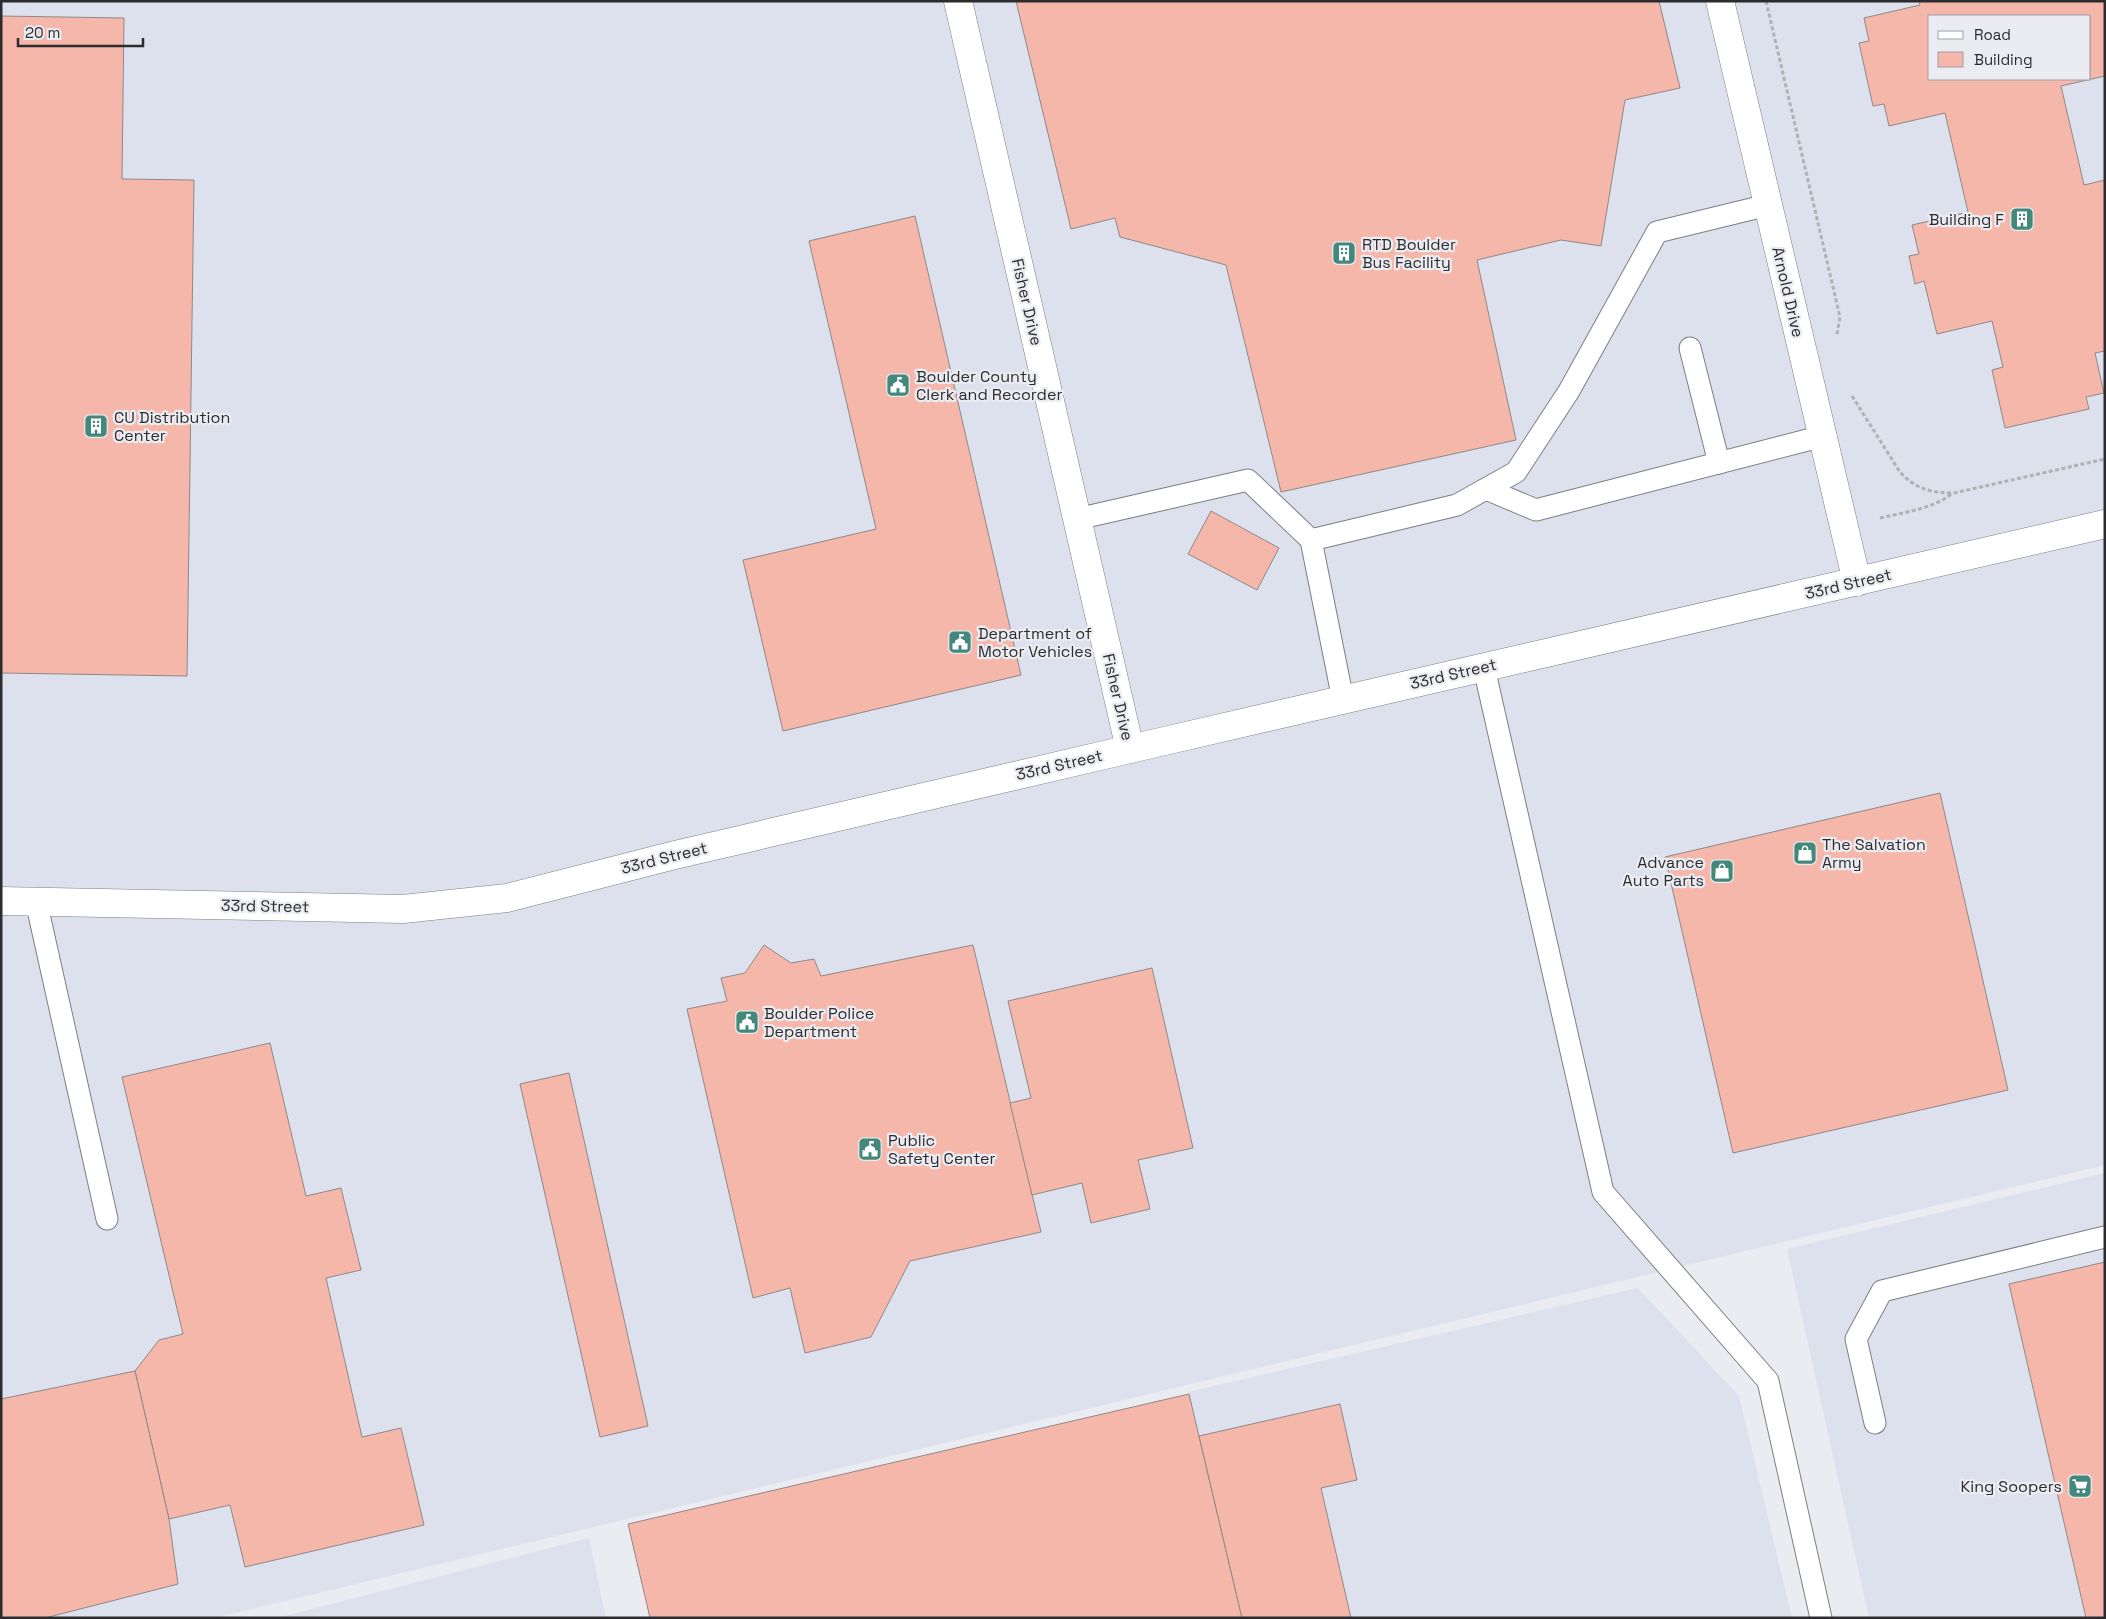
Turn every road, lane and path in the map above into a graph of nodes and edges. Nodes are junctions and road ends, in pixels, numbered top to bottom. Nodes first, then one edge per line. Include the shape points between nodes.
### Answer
1 (958, 1) edge
2 (1720, 1) edge
3 (1766, 1) edge
4 (1768, 205) junction
5 (1837, 340) dead end
6 (1690, 348) dead end
7 (1852, 395) dead end
8 (1823, 436) junction
9 (2105, 459) edge
10 (1719, 463) junction
11 (1486, 489) junction
12 (1954, 493) junction
13 (1077, 519) junction
14 (2105, 524) edge
15 (1844, 526) junction
16 (1311, 540) junction
17 (1857, 582) junction
18 (1484, 668) junction
19 (1343, 700) junction
20 (1130, 749) junction
21 (1, 901) edge
22 (36, 902) junction
23 (107, 1219) dead end
24 (2105, 1237) edge
25 (1874, 1423) dead end
26 (1821, 1618) edge

1 - 13 street, Fisher Drive
2 - 4 street, Arnold Drive
3 - 5 path via 1840,317
4 - 8 street, Arnold Drive
4 - 11 lane via 1657,232 1569,391 1516,472
6 - 10 lane
7 - 12 path via 1908,481 1929,491
8 - 10 lane
8 - 15 street, Arnold Drive
9 - 12 path
10 - 11 lane via 1536,510
11 - 16 lane via 1457,505
12 - 15 path via 1929,507
13 - 16 lane via 1248,480
13 - 20 street, Fisher Drive
14 - 17 street, 33rd Street
15 - 17 street, Arnold Drive
16 - 19 lane
17 - 18 street, 33rd Street
18 - 19 street, 33rd Street
18 - 26 lane via 1603,1192 1768,1381
19 - 20 street, 33rd Street
20 - 22 street, 33rd Street via 675,855 507,898 403,909
21 - 22 street, 33rd Street
22 - 23 lane
24 - 25 lane via 1882,1291 1856,1339

